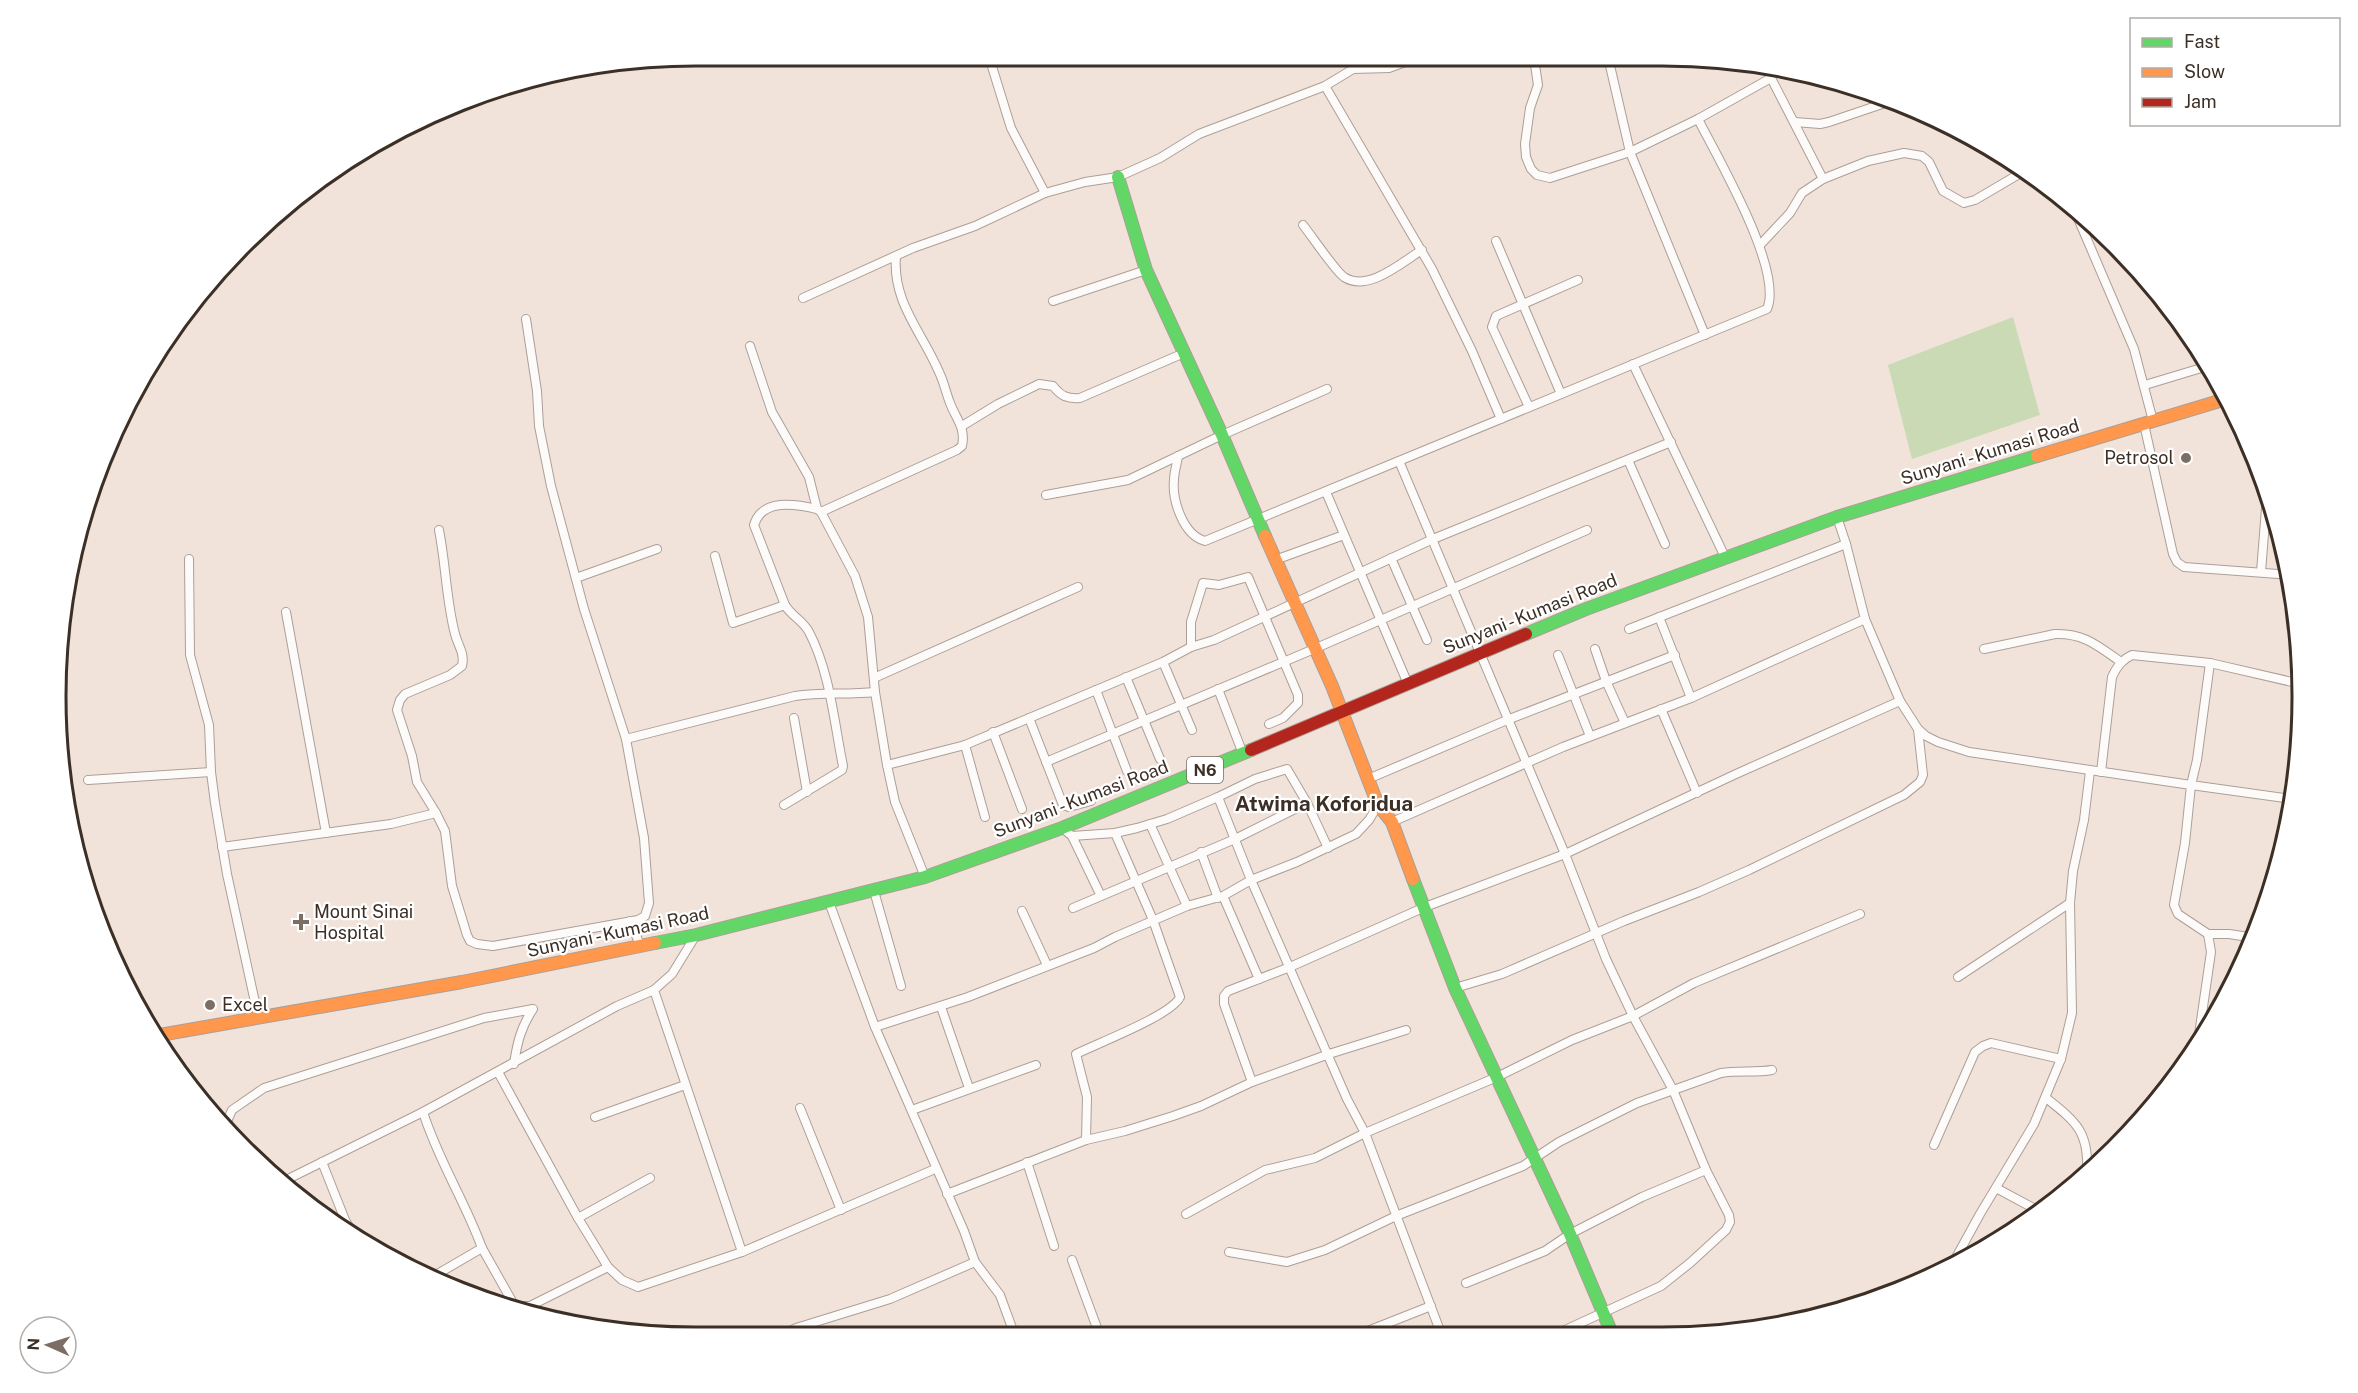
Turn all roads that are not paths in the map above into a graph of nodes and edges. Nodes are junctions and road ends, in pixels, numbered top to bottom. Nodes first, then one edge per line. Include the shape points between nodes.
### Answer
1 (992, 66) edge
2 (1373, 66) edge
3 (1396, 66) edge
4 (1535, 66) edge
5 (1610, 66) edge
6 (1374, 69) junction
7 (1768, 75) edge
8 (1771, 76) edge
9 (1325, 86) junction
10 (1879, 105) edge
11 (1698, 119) junction
12 (1795, 122) junction
13 (1630, 152) junction
14 (2017, 175) edge
15 (1118, 177) junction
16 (1823, 179) junction
17 (1045, 193) junction
18 (1303, 225) dead end
19 (2081, 226) edge
20 (1496, 241) dead end
21 (1760, 244) junction
22 (1422, 250) junction
23 (896, 256) junction
24 (1146, 270) junction
25 (1578, 280) dead end
26 (803, 298) dead end
27 (1053, 301) dead end
28 (1524, 306) junction
29 (526, 319) dead end
30 (1705, 335) junction
31 (750, 346) dead end
32 (1184, 354) junction
33 (1633, 364) junction
34 (2200, 368) edge
35 (2145, 385) junction
36 (1327, 389) dead end
37 (1562, 394) junction
38 (2218, 401) edge
39 (1529, 407) junction
40 (1501, 419) junction
41 (2149, 423) junction
42 (963, 426) junction
43 (1222, 435) junction
44 (1671, 442) junction
45 (1178, 456) junction
46 (1628, 460) junction
47 (1399, 461) junction
48 (1326, 492) junction
49 (1046, 495) dead end
50 (819, 511) junction
51 (2265, 515) edge
52 (1258, 518) junction
53 (1837, 518) junction
54 (440, 530) dead end
55 (1587, 530) dead end
56 (1344, 535) junction
57 (1433, 539) junction
58 (1665, 544) dead end
59 (1846, 544) junction
60 (657, 549) dead end
61 (715, 556) dead end
62 (1725, 557) junction
63 (1391, 558) junction
64 (189, 560) dead end
65 (1275, 560) junction
66 (1360, 572) junction
67 (2261, 572) junction
68 (2280, 574) edge
69 (576, 578) junction
70 (1078, 587) dead end
71 (1453, 588) junction
72 (785, 605) junction
73 (1294, 605) junction
74 (1412, 605) junction
75 (286, 612) dead end
76 (1265, 617) junction
77 (1659, 617) junction
78 (1380, 618) junction
79 (1864, 619) junction
80 (1629, 629) dead end
81 (1427, 640) dead end
82 (1191, 647) junction
83 (1314, 649) junction
84 (1595, 649) dead end
85 (1984, 649) dead end
86 (1479, 654) junction
87 (1558, 654) dead end
88 (1675, 655) junction
89 (1162, 662) junction
90 (1283, 662) junction
91 (2121, 662) junction
92 (2210, 663) junction
93 (1126, 677) junction
94 (874, 678) junction
95 (1606, 681) junction
96 (2292, 682) edge
97 (1408, 684) junction
98 (1218, 689) junction
99 (1096, 690) junction
100 (875, 692) junction
101 (829, 693) junction
102 (1574, 694) junction
103 (1691, 698) junction
104 (1900, 701) junction
105 (1181, 704) junction
106 (1661, 710) junction
107 (1342, 711) junction
108 (794, 718) dead end
109 (1029, 718) junction
110 (1144, 720) junction
111 (1507, 720) junction
112 (1625, 723) junction
113 (1269, 724) dead end
114 (1918, 729) junction
115 (1192, 730) dead end
116 (993, 732) junction
117 (1112, 734) junction
118 (1590, 736) junction
119 (626, 739) junction
120 (965, 745) junction
121 (1243, 754) junction
122 (1160, 759) dead end
123 (1046, 762) junction
124 (1526, 764) junction
125 (887, 765) junction
126 (1127, 771) dead end
127 (2090, 771) junction
128 (211, 772) junction
129 (2101, 772) junction
130 (1368, 779) junction
131 (88, 780) dead end
132 (2192, 786) junction
133 (807, 792) junction
134 (1697, 793) junction
135 (1218, 797) junction
136 (2284, 798) edge
137 (1091, 801) dead end
138 (1307, 803) junction
139 (1378, 804) junction
140 (784, 806) dead end
141 (1022, 809) dead end
142 (436, 813) junction
143 (985, 817) dead end
144 (1392, 822) junction
145 (1150, 824) junction
146 (1067, 832) junction
147 (326, 833) junction
148 (1115, 833) junction
149 (1235, 838) junction
150 (222, 847) junction
151 (1328, 848) junction
152 (1201, 852) junction
153 (1565, 854) junction
154 (1168, 867) junction
155 (925, 876) junction
156 (1251, 880) junction
157 (1135, 881) junction
158 (874, 891) junction
159 (1101, 896) junction
160 (1220, 897) junction
161 (829, 902) junction
162 (2070, 903) junction
163 (1187, 906) junction
164 (1425, 907) junction
165 (1073, 908) dead end
166 (1022, 912) dead end
167 (1860, 914) dead end
168 (1154, 920) junction
169 (630, 921) junction
170 (1597, 932) junction
171 (2208, 934) junction
172 (696, 935) junction
173 (2245, 936) edge
174 (640, 945) junction
175 (1047, 965) junction
176 (1290, 967) junction
177 (1958, 976) dead end
178 (1259, 979) junction
179 (901, 986) dead end
180 (1455, 988) junction
181 (654, 990) junction
182 (941, 1007) junction
183 (258, 1016) junction
184 (1633, 1016) junction
185 (2201, 1024) edge
186 (875, 1028) junction
187 (1406, 1030) dead end
188 (164, 1034) edge
189 (1329, 1054) junction
190 (2061, 1059) junction
191 (514, 1064) junction
192 (1036, 1065) dead end
193 (1773, 1070) dead end
194 (498, 1072) junction
195 (1497, 1077) junction
196 (1252, 1082) junction
197 (685, 1085) junction
198 (969, 1088) junction
199 (1673, 1090) junction
200 (2046, 1098) junction
201 (800, 1108) dead end
202 (912, 1110) junction
203 (423, 1112) junction
204 (595, 1117) dead end
205 (228, 1118) edge
206 (1365, 1133) junction
207 (1086, 1140) junction
208 (1934, 1145) dead end
209 (1534, 1159) junction
210 (322, 1162) junction
211 (1027, 1162) junction
212 (2086, 1162) edge
213 (935, 1169) junction
214 (1706, 1170) junction
215 (290, 1178) edge
216 (650, 1178) dead end
217 (1996, 1188) junction
218 (947, 1194) junction
219 (2031, 1207) edge
220 (841, 1210) junction
221 (1186, 1214) dead end
222 (1396, 1216) junction
223 (578, 1218) junction
224 (345, 1220) edge
225 (1570, 1234) junction
226 (1054, 1245) dead end
227 (482, 1248) junction
228 (742, 1252) junction
229 (1229, 1252) dead end
230 (1959, 1252) edge
231 (1072, 1260) dead end
232 (975, 1262) junction
233 (608, 1267) junction
234 (440, 1272) edge
235 (1466, 1283) dead end
236 (510, 1299) edge
237 (531, 1305) edge
238 (1431, 1306) junction
239 (1602, 1313) junction
240 (799, 1327) edge
241 (1012, 1327) edge
242 (1097, 1327) edge
243 (1378, 1327) edge
244 (1439, 1327) edge
245 (1572, 1327) edge
246 (1609, 1327) edge

1 - 17 street via 1011,128
2 - 6 street
3 - 6 street
4 - 13 street via 1538,85 1525,144 1526,157 1537,175 1550,178
5 - 13 street
6 - 9 street via 1353,69
7 - 11 street
8 - 12 street
9 - 15 street via 1199,134
9 - 22 street
10 - 12 street via 1820,124
11 - 13 street
11 - 21 street
12 - 16 street
13 - 30 street
14 - 16 street via 1964,203 1943,190 1929,162 1915,153 1868,161
15 - 17 street
15 - 24 main road
16 - 21 street via 1802,193 1790,213
17 - 23 street via 975,226
18 - 22 street via 1344,277 1360,282 1374,279
19 - 35 street via 2134,349
20 - 28 street
21 - 30 street via 1771,294 1767,309
22 - 40 street
23 - 26 street
23 - 42 street via 897,287
24 - 27 street
24 - 32 main road
25 - 28 street
28 - 37 street
28 - 39 street via 1496,316 1492,327
29 - 69 street via 539,426
30 - 33 street
31 - 50 street via 772,412 809,477
32 - 42 street via 1080,398 1061,395 1053,386 1039,384
32 - 43 main road
33 - 37 street
33 - 44 street
34 - 35 street
35 - 41 street
36 - 43 street
37 - 39 street
38 - 41 main road, Sunyani - Kumasi Road / N6
39 - 40 street
40 - 47 street
41 - 53 main road, Sunyani - Kumasi Road / N6
41 - 67 street via 2177,562 2184,567
42 - 50 street via 962,446 957,450
43 - 45 street
43 - 52 main road
44 - 46 street
44 - 62 street
45 - 49 street via 1128,480
45 - 52 street via 1173,482 1179,512 1200,540
46 - 57 street
46 - 58 street
47 - 48 street
47 - 57 street
48 - 52 street
48 - 56 street
50 - 72 street via 793,504 769,507 754,525
50 - 94 street via 861,592 868,617
51 - 67 street
52 - 65 main road
53 - 59 street
53 - 62 main road, Sunyani - Kumasi Road / N6
54 - 142 street via 451,615 464,659 462,666 450,675 405,694 397,710 417,782
55 - 71 street
56 - 65 street
56 - 66 street
57 - 63 street
57 - 71 street
59 - 77 street
59 - 79 street
60 - 69 street
61 - 72 street via 733,623
62 - 86 main road, Sunyani - Kumasi Road / N6 via 1597,604
63 - 66 street
63 - 74 street
64 - 128 street via 190,655 209,725
65 - 73 main road
66 - 73 street
66 - 78 street
67 - 68 street
69 - 119 street
70 - 94 street
71 - 74 street
71 - 86 street
72 - 101 street via 810,633
73 - 76 street
73 - 83 main road
74 - 78 street
74 - 81 street
75 - 147 street
76 - 82 street
76 - 82 street via 1248,577 1219,585 1204,582 1191,622
76 - 90 street
77 - 80 street
77 - 88 street
78 - 83 street
78 - 97 street
79 - 103 street
79 - 104 street
82 - 89 street
83 - 90 street
83 - 107 main road
84 - 95 street
85 - 91 street via 2067,634 2088,639
86 - 97 main road, Sunyani - Kumasi Road / N6
86 - 111 street
87 - 102 street
88 - 95 street
88 - 103 street
89 - 93 street
89 - 105 street
90 - 98 street
90 - 113 street via 1298,703 1283,718
91 - 92 street via 2132,655
91 - 129 street via 2112,676
92 - 96 street
92 - 132 street
93 - 99 street
93 - 110 street
94 - 100 street
95 - 102 street
95 - 112 street
97 - 107 main road, Sunyani - Kumasi Road / N6
98 - 105 street
98 - 121 street
99 - 109 street
99 - 117 street
100 - 101 street
100 - 125 street
101 - 119 street via 795,696
101 - 133 street via 843,766
102 - 111 street
102 - 118 street
103 - 106 street
104 - 114 street
104 - 134 street
105 - 110 street
105 - 115 street
106 - 112 street
106 - 134 street
107 - 121 main road, Sunyani - Kumasi Road / N6
107 - 130 main road
108 - 133 street
109 - 116 street
109 - 123 street
110 - 117 street
110 - 122 street
111 - 124 street
111 - 130 street
112 - 118 street
114 - 127 street via 1960,750
114 - 170 street via 1923,775 1904,795 1749,870
116 - 120 street
116 - 141 street
117 - 123 street
117 - 126 street
118 - 124 street
119 - 169 street via 644,838 649,903 645,916
120 - 125 street
120 - 143 street
121 - 146 main road, Sunyani - Kumasi Road / N6
123 - 137 street via 1063,805
124 - 144 street
124 - 153 street
125 - 155 street via 896,802
127 - 129 street
127 - 162 street
128 - 131 street
128 - 150 street
129 - 132 street
130 - 139 main road
132 - 136 street
132 - 171 street via 2174,905 2178,914
133 - 140 street
134 - 153 street
135 - 138 street via 1284,768 1290,771
135 - 145 street
135 - 149 street
138 - 149 street
138 - 151 street
139 - 144 main road
139 - 151 street via 1356,834
142 - 147 street
142 - 169 street via 445,831 452,886 470,941 493,946
144 - 164 main road
145 - 148 street
145 - 154 street
146 - 148 street
146 - 155 main road, Sunyani - Kumasi Road / N6
146 - 159 street
147 - 150 street
148 - 157 street
149 - 152 street
149 - 156 street
150 - 183 street
151 - 156 street
152 - 154 street
152 - 160 street
153 - 164 street
153 - 170 street
154 - 157 street
154 - 163 street
155 - 158 main road, Sunyani - Kumasi Road / N6
156 - 160 street
156 - 176 street
157 - 159 street
157 - 168 street
158 - 161 main road, Sunyani - Kumasi Road / N6
158 - 179 street
159 - 165 street
160 - 163 street
160 - 178 street
161 - 172 main road, Sunyani - Kumasi Road / N6
161 - 186 street
162 - 177 street
162 - 190 street via 2072,1013
163 - 168 street
164 - 176 street
164 - 180 main road
166 - 175 street
167 - 184 street via 1694,983
168 - 175 street
168 - 207 street via 1179,1000 1159,1016 1076,1054 1087,1097
169 - 174 street
170 - 180 street via 1502,974
170 - 184 street
171 - 173 street
171 - 185 street via 2211,952
172 - 174 main road, Sunyani - Kumasi Road / N6
172 - 181 street via 672,974
174 - 183 main road, Sunyani - Kumasi Road / N6 via 462,982
175 - 182 street
176 - 178 street
176 - 189 street
178 - 196 street via 1224,996
180 - 195 main road
181 - 191 street via 617,1006
181 - 197 street
182 - 186 street
182 - 198 street
183 - 188 main road, Sunyani - Kumasi Road / N6
184 - 195 street via 1572,1040
184 - 199 street
186 - 202 street
187 - 189 street
189 - 196 street
189 - 206 street
190 - 200 street
190 - 208 street via 1991,1043 1983,1046 1976,1052
191 - 194 street
191 - 205 street via 518,1036 533,1009 484,1018 264,1088 232,1110
192 - 198 street
193 - 199 street via 1721,1073
194 - 203 street
194 - 223 street
195 - 206 street
195 - 209 main road
196 - 207 street via 1173,1116
197 - 204 street
197 - 228 street
198 - 202 street
199 - 209 street via 1605,1118
199 - 214 street
200 - 212 street via 2076,1122 2083,1135
200 - 217 street
201 - 220 street
202 - 213 street
203 - 210 street
203 - 227 street
206 - 221 street via 1315,1158 1265,1170
206 - 222 street
207 - 211 street
209 - 222 street
209 - 225 main road
210 - 215 street
210 - 224 street
211 - 218 street
211 - 226 street
213 - 218 street
213 - 220 street
214 - 225 street
214 - 239 street via 1729,1215 1731,1222 1726,1230 1661,1286
216 - 223 street
217 - 219 street
217 - 230 street
218 - 232 street
220 - 228 street
222 - 229 street via 1347,1241 1287,1262
222 - 238 street
223 - 233 street
225 - 235 street via 1545,1251
225 - 239 main road
227 - 234 street
227 - 236 street
228 - 233 street via 638,1287 622,1280
231 - 242 street
232 - 240 street via 890,1299
232 - 241 street via 1000,1295
233 - 237 street
238 - 243 street
238 - 244 street
239 - 245 street
239 - 246 main road

